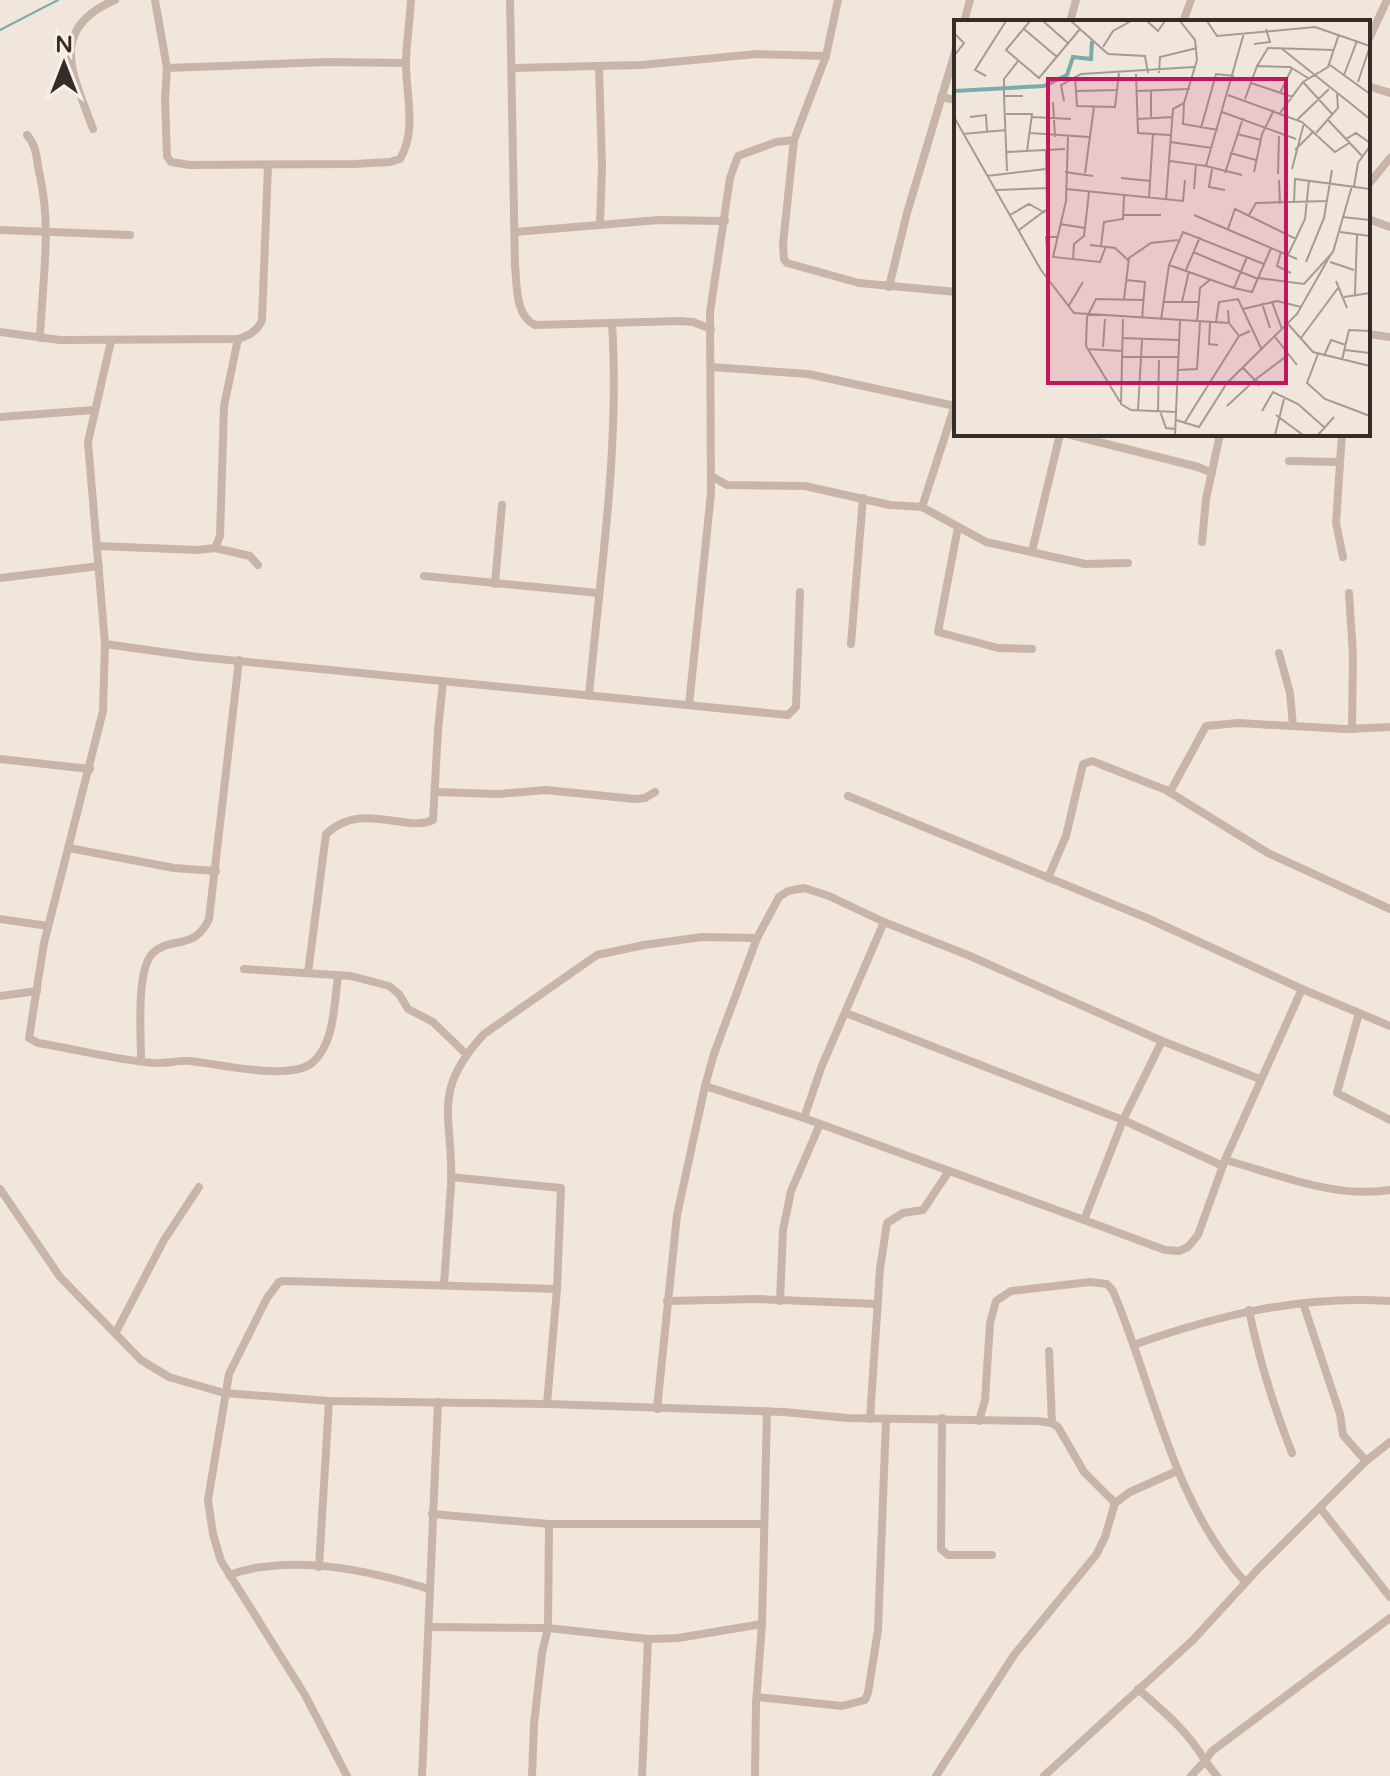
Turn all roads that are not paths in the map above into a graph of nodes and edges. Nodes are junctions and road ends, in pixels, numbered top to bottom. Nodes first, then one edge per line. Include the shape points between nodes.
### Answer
1 (115, 0) edge
2 (155, 0) edge
3 (411, 0) edge
4 (510, 0) edge
5 (838, 0) edge
6 (970, 0) edge
7 (1076, 0) edge
8 (1191, 0) edge
9 (1387, 0) edge
10 (965, 20) edge
11 (1071, 20) edge
12 (1184, 20) edge
13 (1370, 37) edge
14 (954, 55) edge
15 (826, 56) junction
16 (406, 63) junction
17 (599, 66) junction
18 (167, 68) junction
19 (512, 68) junction
20 (1370, 87) edge
21 (1390, 93) edge
22 (941, 97) junction
23 (954, 100) edge
24 (93, 129) dead end
25 (27, 135) dead end
26 (794, 140) junction
27 (1390, 158) edge
28 (268, 165) junction
29 (1370, 183) edge
30 (1370, 220) edge
31 (725, 221) junction
32 (600, 224) junction
33 (1390, 227) edge
34 (0, 230) edge
35 (515, 232) junction
36 (46, 233) junction
37 (130, 235) dead end
38 (889, 287) junction
39 (954, 292) edge
40 (710, 312) junction
41 (693, 322) junction
42 (612, 324) junction
43 (711, 329) junction
44 (0, 332) edge
45 (1370, 334) edge
46 (1390, 337) edge
47 (40, 338) junction
48 (238, 339) junction
49 (111, 341) junction
50 (711, 367) junction
51 (954, 404) edge
52 (954, 407) edge
53 (94, 410) junction
54 (0, 417) edge
55 (1060, 436) edge
56 (1075, 436) edge
57 (1220, 436) edge
58 (1342, 436) edge
59 (1289, 461) dead end
60 (1339, 462) junction
61 (1212, 473) junction
62 (711, 476) junction
63 (727, 485) junction
64 (711, 493) junction
65 (863, 498) junction
66 (502, 505) dead end
67 (922, 507) junction
68 (958, 527) junction
69 (1202, 542) dead end
70 (98, 546) junction
71 (215, 548) junction
72 (1032, 551) junction
73 (1343, 557) dead end
74 (1128, 563) dead end
75 (258, 565) dead end
76 (99, 566) junction
77 (424, 576) dead end
78 (0, 578) edge
79 (495, 584) junction
80 (800, 592) dead end
81 (598, 593) junction
82 (1349, 593) dead end
83 (105, 644) junction
84 (851, 644) dead end
85 (1032, 649) dead end
86 (1279, 653) dead end
87 (239, 660) junction
88 (443, 682) junction
89 (589, 696) junction
90 (689, 705) junction
91 (1293, 726) junction
92 (1390, 727) edge
93 (1352, 729) junction
94 (0, 759) edge
95 (90, 769) junction
96 (436, 792) junction
97 (655, 792) dead end
98 (1170, 792) junction
99 (848, 796) dead end
100 (69, 848) junction
101 (216, 871) junction
102 (1048, 878) junction
103 (1390, 909) edge
104 (0, 919) edge
105 (884, 922) junction
106 (48, 926) junction
107 (757, 938) junction
108 (244, 969) dead end
109 (308, 973) junction
110 (338, 976) junction
111 (1302, 989) junction
112 (37, 991) junction
113 (0, 996) edge
114 (846, 1013) junction
115 (1359, 1013) junction
116 (1390, 1026) edge
117 (1162, 1041) junction
118 (467, 1055) junction
119 (141, 1061) junction
120 (1260, 1079) junction
121 (705, 1086) junction
122 (804, 1118) junction
123 (1123, 1120) junction
124 (1390, 1120) edge
125 (820, 1124) junction
126 (1224, 1163) junction
127 (949, 1171) junction
128 (451, 1177) junction
129 (199, 1187) dead end
130 (0, 1189) edge
131 (1390, 1190) edge
132 (1084, 1220) junction
133 (444, 1285) junction
134 (557, 1289) junction
135 (667, 1301) junction
136 (780, 1301) junction
137 (1390, 1301) edge
138 (1303, 1303) junction
139 (877, 1304) junction
140 (1249, 1310) junction
141 (116, 1332) junction
142 (1136, 1344) junction
143 (1049, 1351) dead end
144 (224, 1393) junction
145 (329, 1401) junction
146 (438, 1402) junction
147 (547, 1404) junction
148 (657, 1409) junction
149 (767, 1411) junction
150 (942, 1418) junction
151 (870, 1419) junction
152 (886, 1420) junction
153 (979, 1421) junction
154 (1052, 1423) junction
155 (1390, 1442) edge
156 (1292, 1453) dead end
157 (1366, 1461) junction
158 (1177, 1471) junction
159 (1115, 1503) junction
160 (1321, 1509) junction
161 (432, 1514) junction
162 (549, 1524) junction
163 (764, 1524) junction
164 (992, 1555) dead end
165 (319, 1567) junction
166 (229, 1575) junction
167 (1245, 1582) junction
168 (429, 1589) junction
169 (1390, 1597) edge
170 (1390, 1618) edge
171 (762, 1624) junction
172 (429, 1627) junction
173 (548, 1628) junction
174 (648, 1639) junction
175 (1138, 1689) junction
176 (757, 1697) junction
177 (1205, 1761) junction
178 (347, 1776) edge
179 (422, 1776) edge
180 (532, 1776) edge
181 (642, 1776) edge
182 (755, 1776) edge
183 (936, 1776) edge
184 (1044, 1776) edge
185 (1191, 1776) edge
186 (1217, 1776) edge

1 - 24 street via 76,28 71,40 78,93
2 - 18 street
3 - 16 street
4 - 19 street
5 - 15 street
6 - 10 street
7 - 11 street
8 - 12 street
9 - 13 street
14 - 22 street
15 - 17 street via 766,53
15 - 26 street
16 - 18 street
16 - 28 street via 409,130 400,159
17 - 19 street
17 - 32 street
18 - 28 street via 169,160
19 - 35 street
20 - 21 street
22 - 23 street
22 - 38 street
25 - 36 street via 36,150 45,195
26 - 31 street via 738,156
26 - 38 street via 784,259 794,267
27 - 29 street
28 - 48 street via 262,320 256,331
30 - 33 street
31 - 32 street
31 - 40 street
32 - 35 street
34 - 36 street
35 - 42 street via 520,306 528,322
36 - 37 street
36 - 47 street
38 - 39 street
40 - 41 street
40 - 43 street
41 - 42 street
41 - 43 street
42 - 81 street via 615,414
43 - 50 street
44 - 47 street
45 - 46 street
47 - 49 street
48 - 49 street
48 - 71 street via 224,406 220,536
49 - 53 street
50 - 51 street via 808,374
50 - 62 street
52 - 67 street
53 - 54 street
53 - 70 street via 88,442
55 - 72 street
56 - 61 street
57 - 61 street
58 - 60 street
59 - 60 street
60 - 73 street via 1336,523
61 - 69 street
62 - 63 street
62 - 64 street
63 - 64 street
63 - 65 street via 805,486
64 - 90 street
65 - 67 street
65 - 84 street
66 - 79 street
67 - 68 street
68 - 72 street via 986,542
68 - 85 street via 938,632 998,648
70 - 71 street
70 - 76 street
71 - 75 street via 250,556
72 - 74 street via 1085,564
76 - 78 street
76 - 83 street
77 - 79 street
79 - 81 street
80 - 90 street via 792,713
81 - 89 street
82 - 93 street
83 - 87 street
83 - 95 street via 103,711
86 - 91 street
87 - 88 street
87 - 101 street
88 - 89 street
88 - 96 street
89 - 90 street
91 - 93 street
91 - 98 street via 1206,726
92 - 93 street
94 - 95 street
95 - 100 street
96 - 97 street via 546,790 635,799
96 - 109 street via 435,814 428,822 377,817 349,822 326,834
98 - 102 street via 1087,761
98 - 103 street via 1268,853
99 - 102 street
100 - 101 street
100 - 106 street
101 - 119 street via 205,928 191,941 159,949 147,963
102 - 111 street
104 - 106 street
105 - 107 street via 829,896 795,888 779,897
105 - 114 street
105 - 117 street
106 - 112 street
107 - 118 street via 702,937 597,955 484,1034
107 - 121 street
108 - 109 street
109 - 110 street
110 - 118 street via 395,990 408,1009 433,1022
110 - 119 street via 329,1034 322,1051 302,1068
111 - 115 street
111 - 120 street
112 - 113 street
112 - 119 street via 31,1041
114 - 122 street
114 - 123 street
115 - 116 street
115 - 124 street via 1337,1093
117 - 120 street
117 - 123 street
118 - 128 street via 452,1078 447,1102
120 - 126 street
121 - 122 street
121 - 135 street via 677,1215
122 - 125 street
123 - 126 street
123 - 132 street
125 - 127 street
125 - 136 street via 791,1191 783,1230
126 - 131 street via 1334,1189
126 - 132 street via 1198,1235 1179,1251
127 - 132 street
127 - 139 street via 923,1210 887,1223
128 - 133 street
128 - 134 street via 561,1188
129 - 141 street via 164,1240
130 - 141 street via 60,1277
133 - 134 street
133 - 144 street via 279,1282 235,1360
134 - 147 street
135 - 136 street
135 - 148 street
136 - 139 street
137 - 138 street
138 - 140 street
138 - 157 street via 1343,1435
139 - 151 street
140 - 142 street
140 - 156 street via 1259,1361
141 - 144 street via 152,1368
142 - 153 street via 1107,1284 1011,1291 993,1309
142 - 158 street via 1140,1370
143 - 154 street
144 - 145 street
144 - 166 street via 208,1500 213,1534
145 - 146 street
145 - 165 street
146 - 147 street
146 - 161 street
147 - 148 street
148 - 149 street
149 - 151 street
149 - 163 street
150 - 152 street
150 - 153 street
150 - 164 street via 941,1549 948,1555
151 - 152 street
152 - 176 street via 878,1630 865,1700 842,1706
153 - 154 street
154 - 159 street via 1084,1472
155 - 157 street
157 - 160 street
158 - 159 street
158 - 167 street via 1206,1530
159 - 183 street via 1096,1555 1014,1655
160 - 167 street
160 - 169 street
161 - 162 street
161 - 168 street
162 - 163 street
162 - 173 street
163 - 171 street
165 - 166 street via 264,1565
165 - 168 street
166 - 178 street via 305,1695
167 - 175 street via 1193,1640
168 - 172 street
170 - 177 street via 1235,1731
171 - 174 street
171 - 176 street
172 - 173 street
172 - 179 street
173 - 174 street
173 - 180 street
174 - 181 street
175 - 177 street via 1189,1737
175 - 184 street
176 - 182 street
177 - 185 street
177 - 186 street

